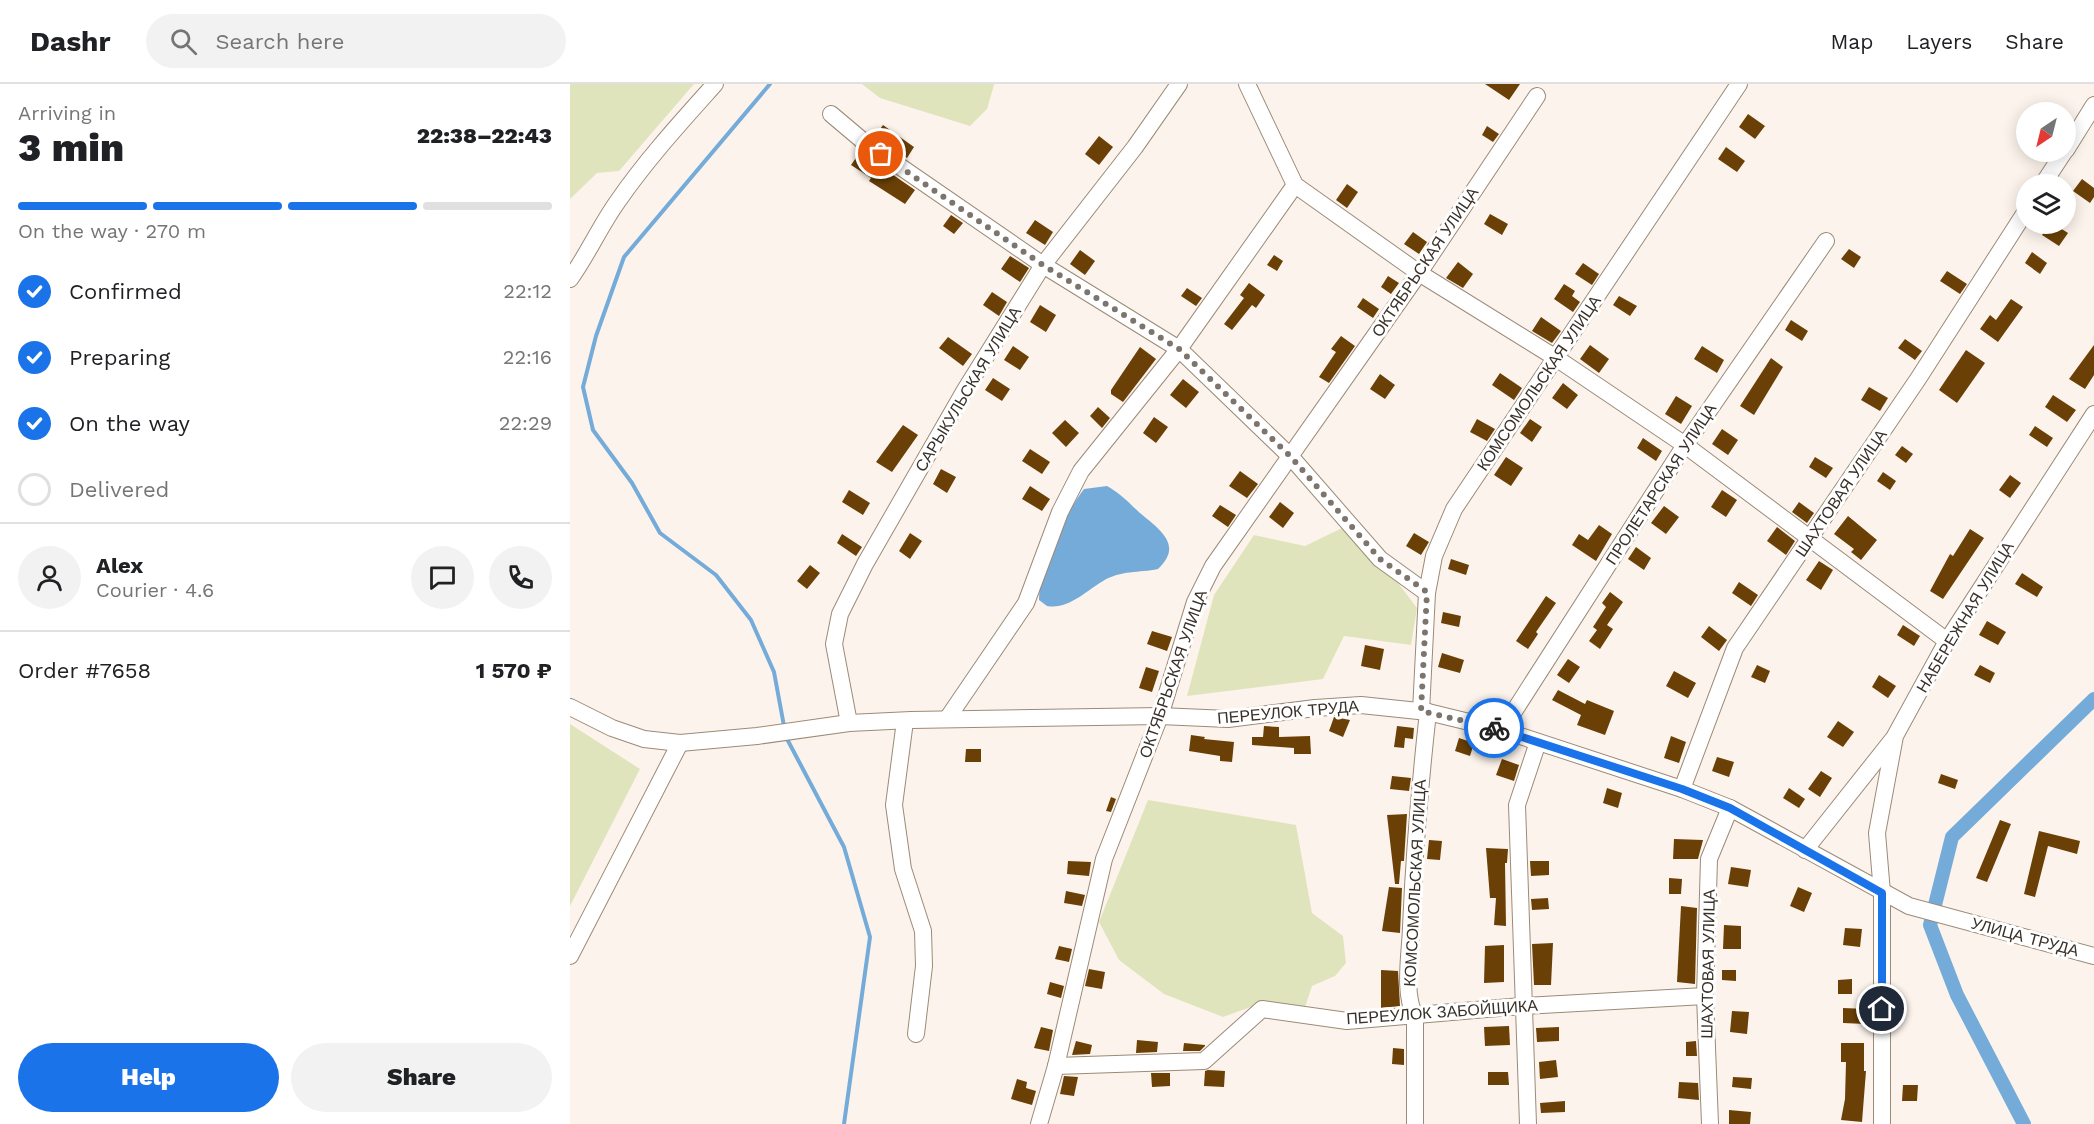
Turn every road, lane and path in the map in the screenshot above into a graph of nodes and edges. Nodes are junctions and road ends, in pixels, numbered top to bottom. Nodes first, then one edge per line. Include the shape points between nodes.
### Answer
1 (715, 84) edge
2 (1179, 84) edge
3 (1247, 84) edge
4 (1739, 84) edge
5 (1538, 96) dead end
6 (2094, 105) edge
7 (831, 114) dead end
8 (2076, 134) edge
9 (1295, 185) junction
10 (2016, 227) edge
11 (1826, 241) dead end
12 (1043, 265) junction
13 (1419, 273) junction
14 (570, 279) edge
15 (1179, 349) junction
16 (1556, 358) junction
17 (2094, 414) edge
18 (1685, 445) junction
19 (1291, 457) junction
20 (1811, 537) junction
21 (1427, 592) junction
22 (1947, 641) junction
23 (570, 707) edge
24 (1424, 711) junction
25 (1160, 716) junction
26 (947, 719) junction
27 (905, 720) junction
28 (849, 723) junction
29 (1502, 730) junction
30 (1895, 736) junction
31 (1538, 742) junction
32 (680, 743) junction
33 (1682, 789) junction
34 (1730, 808) junction
35 (1804, 850) junction
36 (1882, 893) junction
37 (1909, 906) joint
38 (570, 956) edge
39 (2094, 956) edge
40 (1705, 996) junction
41 (1522, 1006) junction
42 (1415, 1017) junction
43 (916, 1034) dead end
44 (1056, 1066) junction
45 (1039, 1124) edge
46 (1415, 1124) edge
47 (1528, 1124) edge
48 (1710, 1124) edge
49 (1882, 1124) edge

1 - 14 street via 654,151 616,203
2 - 12 street, САРЫКУЛЬСКАЯ УЛИЦА
3 - 9 street
4 - 16 street, КОМСОМОЛЬСКАЯ УЛИЦА
5 - 13 street, ОКТЯБРЬСКАЯ УЛИЦА
6 - 8 street
7 - 12 street via 863,141
9 - 13 street
9 - 15 street
10 - 20 street, ШАХТОВАЯ УЛИЦА
11 - 18 street, ПРОЛЕТАРСКАЯ УЛИЦА
12 - 15 street
12 - 28 street, САРЫКУЛЬСКАЯ УЛИЦА via 964,390 840,614 834,644
13 - 16 street
13 - 19 street, ОКТЯБРЬСКАЯ УЛИЦА
15 - 19 street
15 - 26 street via 1081,471 1060,512 1026,603
16 - 18 street
16 - 21 street, КОМСОМОЛЬСКАЯ УЛИЦА via 1454,510 1434,556
17 - 22 street, НАБЕРЕЖНАЯ УЛИЦА
18 - 20 street
18 - 29 street, ПРОЛЕТАРСКАЯ УЛИЦА
19 - 21 street via 1380,559
19 - 25 street, ОКТЯБРЬСКАЯ УЛИЦА via 1213,566 1195,602
20 - 22 street
20 - 33 street, ШАХТОВАЯ УЛИЦА via 1735,648
21 - 24 street, КОМСОМОЛЬСКАЯ УЛИЦА
22 - 30 street, НАБЕРЕЖНАЯ УЛИЦА
23 - 32 street, ПЕРЕУЛОК ТРУДА via 644,739
24 - 25 street, ПЕРЕУЛОК ТРУДА via 1361,705 1228,719
24 - 29 street, ПЕРЕУЛОК ТРУДА
24 - 42 street, КОМСОМОЛЬСКАЯ УЛИЦА via 1409,976 1409,1004
25 - 26 street, ПЕРЕУЛОК ТРУДА
25 - 44 street, ОКТЯБРЬСКАЯ УЛИЦА via 1104,859
26 - 27 street, ПЕРЕУЛОК ТРУДА
27 - 28 street, ПЕРЕУЛОК ТРУДА
27 - 43 street via 894,805 903,869 923,931 924,966
28 - 32 street, ПЕРЕУЛОК ТРУДА
29 - 31 street, ПЕРЕУЛОК ТРУДА
30 - 35 street
30 - 36 street, НАБЕРЕЖНАЯ УЛИЦА via 1877,833
31 - 33 street, ПЕРЕУЛОК ТРУДА
31 - 41 street via 1516,805
32 - 38 street
33 - 34 street, ПЕРЕУЛОК ТРУДА
34 - 35 street, ПЕРЕУЛОК ТРУДА
34 - 40 street, ШАХТОВАЯ УЛИЦА via 1709,859
35 - 36 street, ПЕРЕУЛОК ТРУДА
36 - 37 street, ПЕРЕУЛОК ТРУДА
36 - 49 street, НАБЕРЕЖНАЯ УЛИЦА
37 - 39 street, УЛИЦА ТРУДА
40 - 41 street, ПЕРЕУЛОК ЗАБОЙЩИКА
40 - 48 street, ШАХТОВАЯ УЛИЦА
41 - 42 street, ПЕРЕУЛОК ЗАБОЙЩИКА
41 - 47 street
42 - 44 street, ПЕРЕУЛОК ЗАБОЙЩИКА via 1347,1022 1262,1009 1204,1061
42 - 46 street, КОМСОМОЛЬСКАЯ УЛИЦА
44 - 45 street, ОКТЯБРЬСКАЯ УЛИЦА

